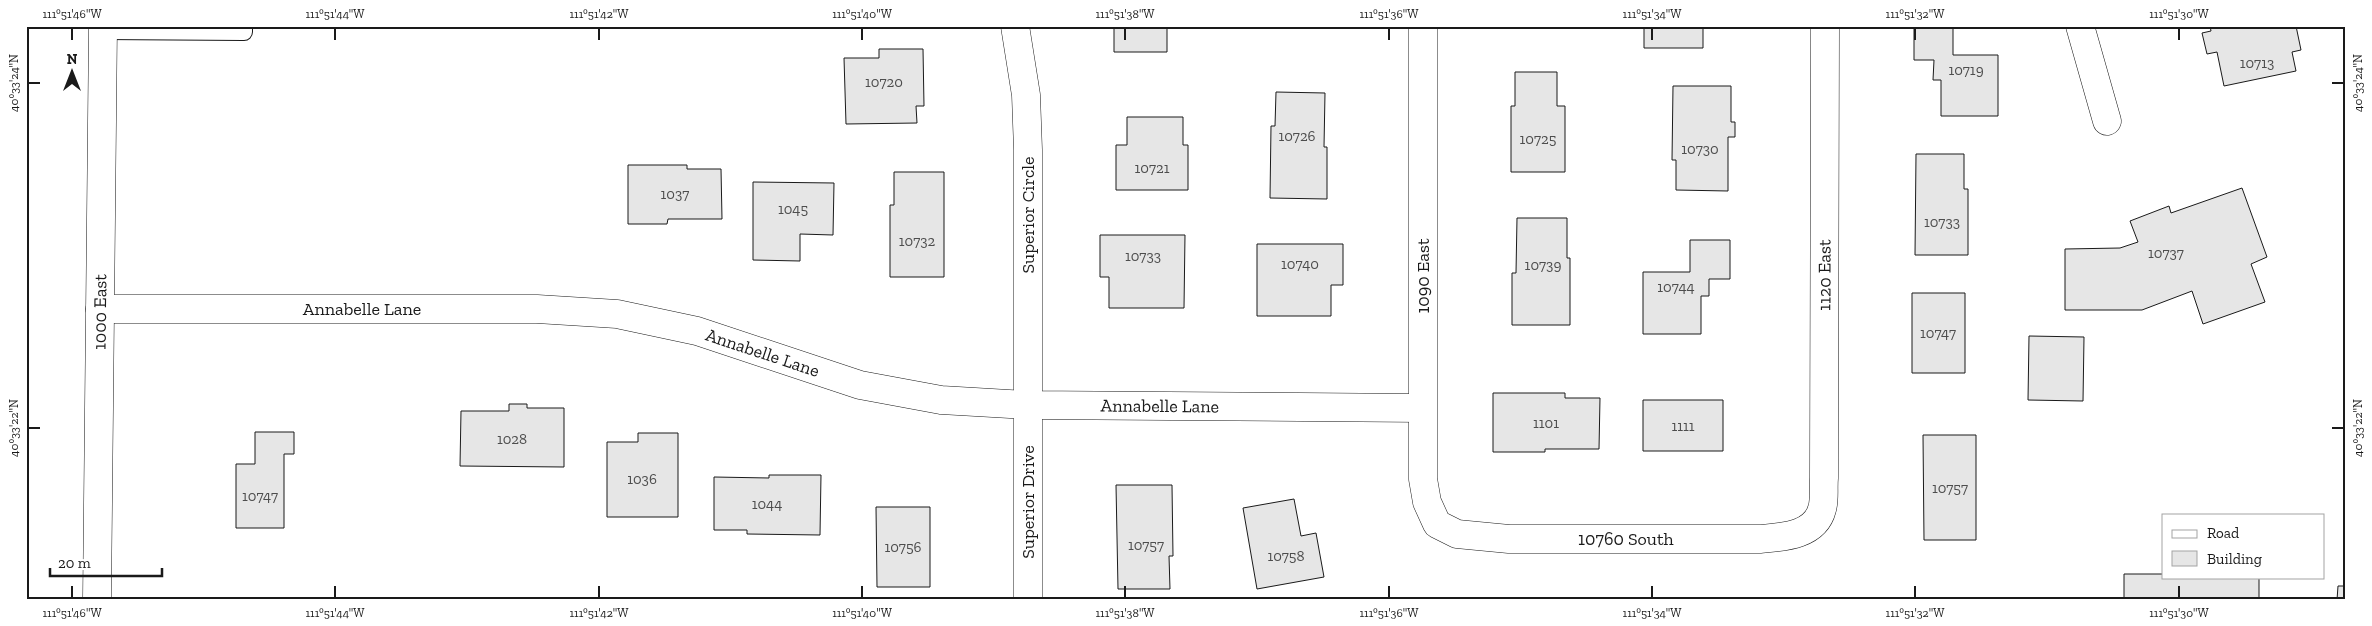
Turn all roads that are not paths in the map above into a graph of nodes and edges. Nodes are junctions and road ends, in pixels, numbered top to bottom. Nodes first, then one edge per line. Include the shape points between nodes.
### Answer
1 (244, 26) edge
2 (1015, 26) edge
3 (1423, 26) edge
4 (1825, 26) edge
5 (2080, 26) edge
6 (103, 29) edge
7 (2107, 121) dead end
8 (100, 309) junction
9 (1028, 405) junction
10 (1422, 408) junction
11 (1815, 523) joint
12 (1437, 524) joint
13 (97, 600) edge
14 (1028, 600) edge

1 - 6 lane via 244,32
2 - 9 street, Superior Circle via 1026,94 1028,150
3 - 10 street, 1090 East
4 - 11 street, 1120 East via 1824,478 1822,510
5 - 7 street
6 - 8 street, 1000 East
8 - 9 street, Annabelle Lane via 537,309 617,314 697,331 860,385 941,400
8 - 13 street, 1000 East
9 - 10 street, Annabelle Lane
9 - 14 street, Superior Drive
10 - 12 street, 1090 East via 1423,478 1427,502
11 - 12 street, 10760 South via 1800,533 1760,540 1509,540 1457,534

